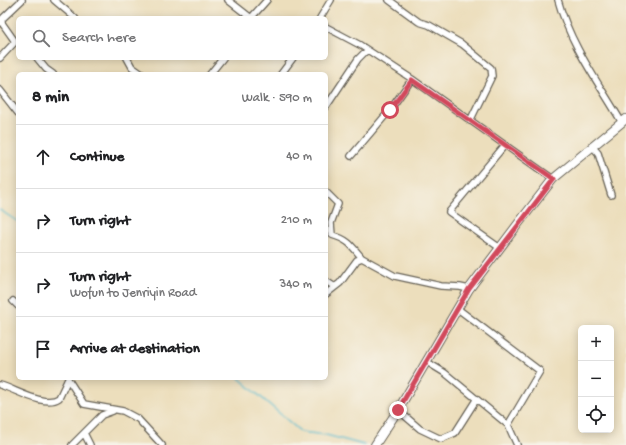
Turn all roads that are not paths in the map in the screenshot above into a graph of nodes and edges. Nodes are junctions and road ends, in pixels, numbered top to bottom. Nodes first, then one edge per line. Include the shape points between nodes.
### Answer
1 (22, 0) edge
2 (54, 0) edge
3 (228, 0) edge
4 (267, 0) edge
5 (331, 0) edge
6 (389, 0) edge
7 (558, 0) edge
8 (397, 2) edge
9 (73, 16) edge
10 (248, 16) edge
11 (253, 16) edge
12 (321, 16) edge
13 (328, 28) edge
14 (16, 44) edge
15 (367, 50) junction
16 (0, 58) edge
17 (39, 60) edge
18 (128, 60) edge
19 (221, 60) edge
20 (291, 60) edge
21 (50, 72) edge
22 (139, 72) edge
23 (212, 72) edge
24 (282, 72) edge
25 (412, 80) junction
26 (0, 90) edge
27 (328, 104) edge
28 (16, 110) edge
29 (624, 120) edge
30 (470, 121) junction
31 (505, 145) junction
32 (592, 146) junction
33 (351, 156) dead end
34 (554, 179) junction
35 (328, 194) edge
36 (611, 195) dead end
37 (500, 248) junction
38 (362, 258) junction
39 (328, 282) edge
40 (335, 287) junction
41 (469, 289) junction
42 (328, 292) edge
43 (13, 301) dead end
44 (16, 304) edge
45 (458, 309) junction
46 (427, 362) junction
47 (66, 380) edge
48 (68, 380) edge
49 (0, 385) edge
50 (476, 400) junction
51 (398, 410) junction
52 (114, 411) junction
53 (508, 425) junction
54 (84, 433) junction
55 (375, 444) edge
56 (72, 445) edge
57 (90, 445) edge
58 (162, 445) edge
59 (517, 445) edge

1 - 14 street via 2,19
2 - 9 street
3 - 10 street
4 - 11 street
5 - 12 street
6 - 8 street
7 - 29 street via 574,41
8 - 30 street via 419,22 462,44 491,68 492,76
13 - 15 street
14 - 16 street
15 - 25 street
15 - 27 street via 358,59
17 - 21 street
18 - 22 street
19 - 23 street
20 - 24 street
25 - 30 street
25 - 33 street
26 - 28 street
29 - 32 street
30 - 31 street
31 - 34 street
31 - 37 street via 449,212
32 - 34 street
32 - 36 street via 598,153
34 - 37 street
35 - 38 street via 338,204 331,223 332,235 350,242
37 - 41 street
38 - 40 street via 357,260
38 - 41 street via 395,276
39 - 40 street
40 - 42 street
41 - 45 street
43 - 44 street
45 - 46 street
45 - 53 street via 540,371
46 - 50 street via 445,373
46 - 51 street
47 - 49 street via 59,398 50,401
48 - 52 street via 84,404
50 - 51 street via 455,432 441,439 420,429
50 - 53 street
51 - 55 street
52 - 54 street via 102,415
52 - 58 street via 138,419
53 - 59 street
54 - 56 street
54 - 57 street

